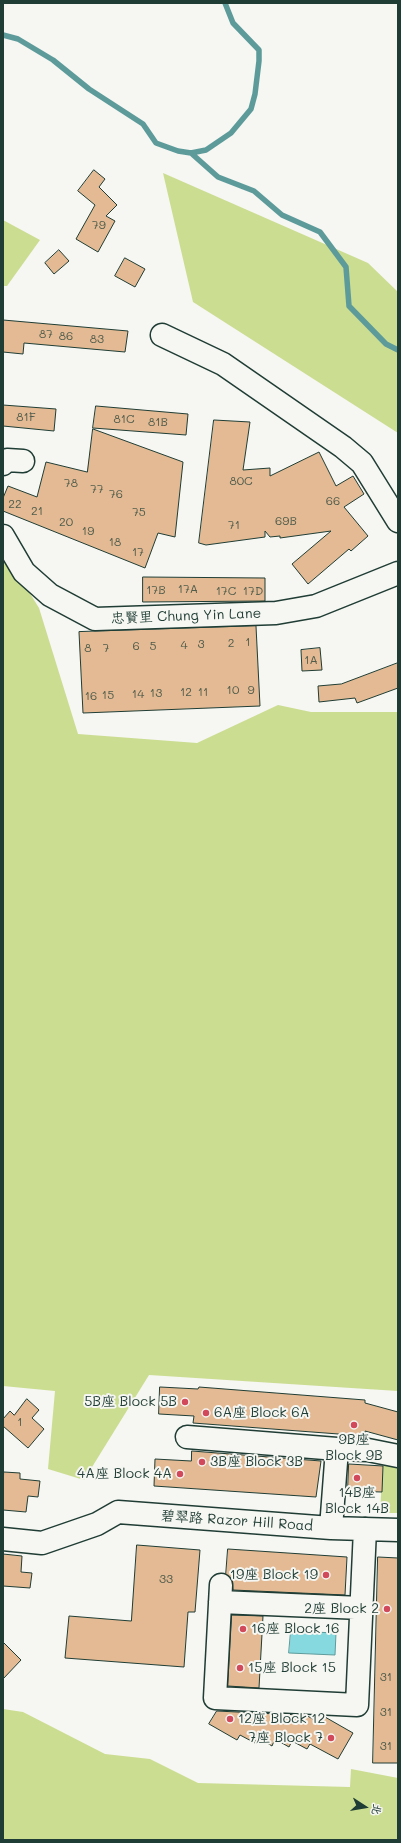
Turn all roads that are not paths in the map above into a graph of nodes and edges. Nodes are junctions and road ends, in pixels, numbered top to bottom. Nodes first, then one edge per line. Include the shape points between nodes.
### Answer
1 (162, 335) dead end
2 (398, 521) edge
3 (3, 536) edge
4 (398, 573) edge
5 (187, 1437) dead end
6 (337, 1449) junction
7 (398, 1456) edge
8 (331, 1528) junction
9 (365, 1529) junction
10 (398, 1530) edge
11 (3, 1539) edge
12 (361, 1608) junction

1 - 2 street via 222,364 343,447 362,463
3 - 4 street, 忠賢里 Chung Yin Lane via 24,572 50,595 95,619 276,613 316,606
5 - 6 street
6 - 7 street via 368,1450
6 - 8 street
8 - 9 street, 碧翠路 Razor Hill Road
8 - 11 street, 碧翠路 Razor Hill Road via 118,1512 97,1524 42,1543
9 - 10 street, 碧翠路 Razor Hill Road
9 - 12 street
12 - 12 street via 221,1593 215,1698 357,1705

